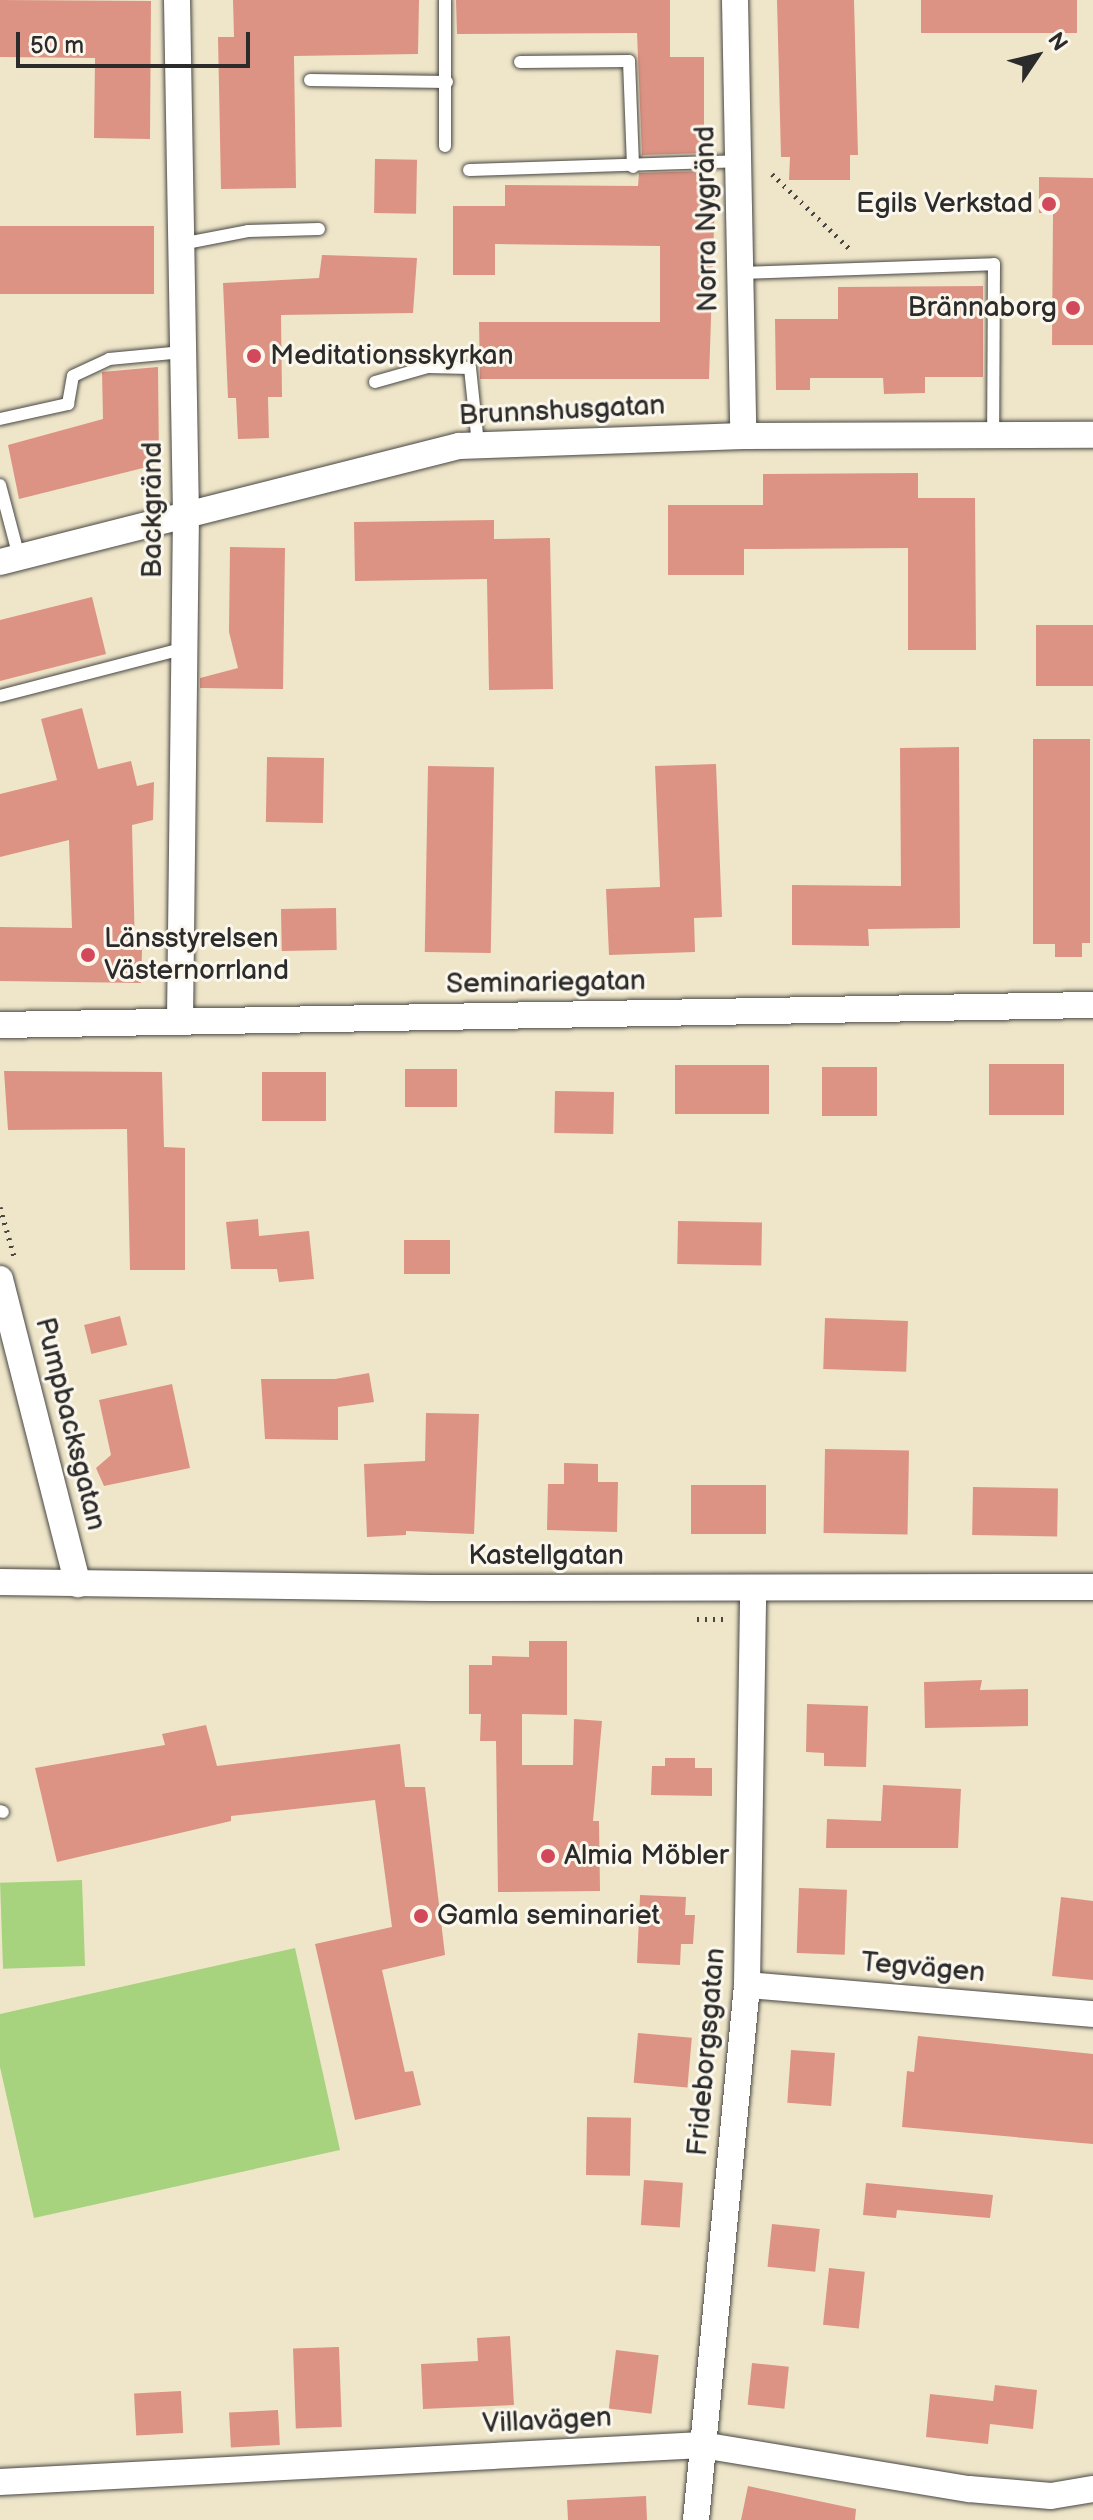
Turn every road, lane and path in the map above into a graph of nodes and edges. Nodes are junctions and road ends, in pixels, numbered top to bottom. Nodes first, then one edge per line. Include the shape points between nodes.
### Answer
1 (177, 0) edge
2 (445, 0) edge
3 (735, 0) edge
4 (520, 62) dead end
5 (310, 80) dead end
6 (447, 82) junction
7 (445, 146) dead end
8 (738, 161) junction
9 (633, 167) junction
10 (469, 170) dead end
11 (772, 174) dead end
12 (319, 229) dead end
13 (181, 244) junction
14 (870, 268) junction
15 (740, 273) junction
16 (183, 352) junction
17 (375, 382) dead end
18 (0, 419) edge
19 (1093, 435) edge
20 (743, 436) junction
21 (993, 438) junction
22 (478, 444) junction
23 (0, 485) edge
24 (186, 514) junction
25 (10, 560) edge
26 (185, 648) junction
27 (0, 696) edge
28 (1093, 1005) edge
29 (180, 1020) junction
30 (0, 1025) edge
31 (0, 1279) edge
32 (0, 1582) edge
33 (78, 1584) junction
34 (1093, 1587) edge
35 (753, 1588) junction
36 (747, 1985) junction
37 (1093, 2014) edge
38 (702, 2445) junction
39 (0, 2482) edge
40 (1093, 2489) edge
41 (696, 2520) edge

1 - 13 street, Backgränd
2 - 6 lane
3 - 8 street, Norra Nygränd
4 - 9 lane via 629,61
5 - 6 lane
6 - 7 lane
8 - 9 lane
8 - 15 street, Norra Nygränd
9 - 10 lane
11 - 14 path
12 - 13 lane via 248,231
13 - 16 street, Backgränd
14 - 15 lane
14 - 21 lane via 994,264
15 - 20 street, Norra Nygränd
16 - 18 lane via 109,359 73,376 68,404
16 - 24 street, Backgränd
17 - 22 lane via 428,367 470,368
19 - 21 street, Brunnshusgatan
20 - 21 street, Brunnshusgatan
20 - 22 street, Brunnshusgatan
22 - 24 street, Brunnshusgatan via 407,456
23 - 25 lane
24 - 25 street, Brunnshusgatan
24 - 26 street, Backgränd
26 - 27 lane
26 - 29 street, Backgränd
28 - 29 street, Seminariegatan
29 - 30 street, Seminariegatan
31 - 33 street, Pumpbacksgatan
32 - 33 street, Kastellgatan
33 - 35 street, Kastellgatan
34 - 35 street, Kastellgatan
35 - 36 street, Frideborgsgatan
36 - 37 street, Tegvägen
36 - 38 street, Frideborgsgatan
38 - 39 street, Villavägen
38 - 40 street, Villavägen via 969,2489 1051,2496
38 - 41 street, Frideborgsgatan

